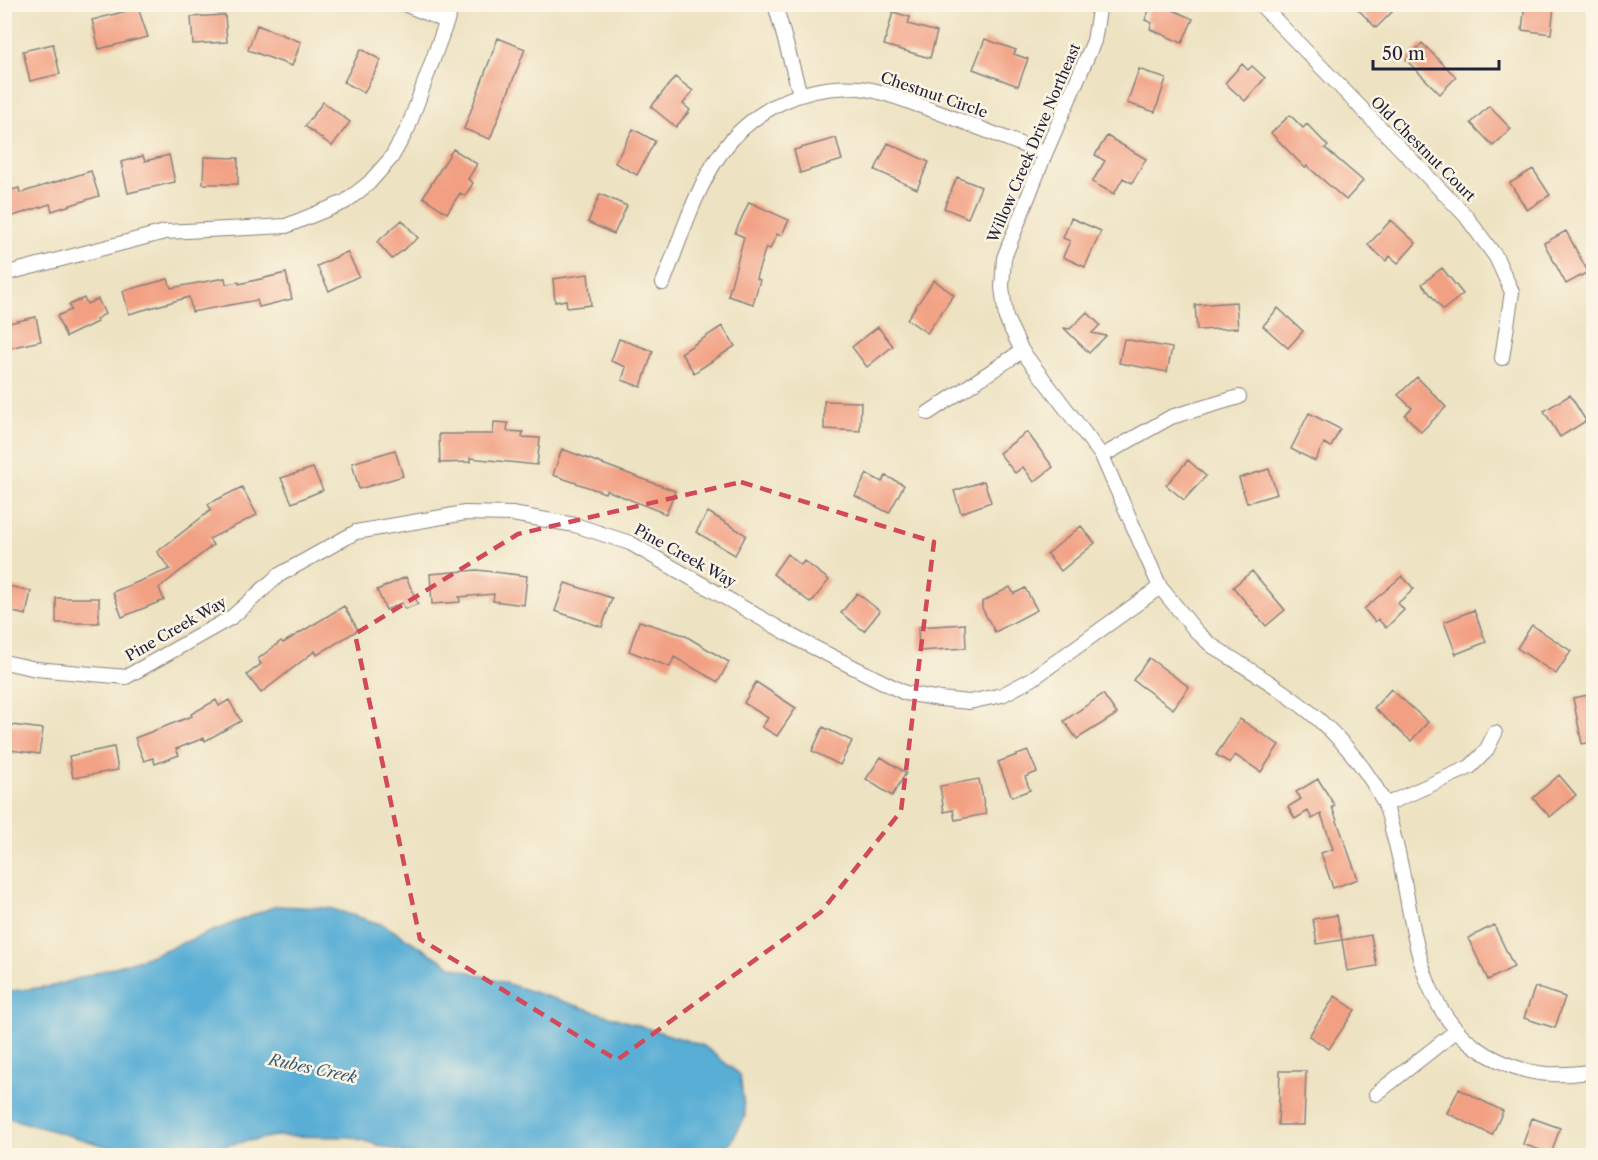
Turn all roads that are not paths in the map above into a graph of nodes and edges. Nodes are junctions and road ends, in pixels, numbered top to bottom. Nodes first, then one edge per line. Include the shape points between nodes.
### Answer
1 (404, 4) edge
2 (453, 4) edge
3 (775, 4) edge
4 (1100, 4) edge
5 (1260, 4) edge
6 (446, 21) junction
7 (800, 94) junction
8 (1045, 153) junction
9 (4, 274) edge
10 (663, 283) dead end
11 (1022, 351) junction
12 (1502, 358) dead end
13 (1239, 397) dead end
14 (928, 413) dead end
15 (1102, 456) junction
16 (1160, 587) junction
17 (4, 662) edge
18 (1495, 732) dead end
19 (1385, 805) junction
20 (1456, 1031) junction
21 (1593, 1071) edge
22 (1376, 1094) dead end

1 - 6 street
2 - 6 street
3 - 7 street
4 - 8 street, Willow Creek Drive Northeast via 1094,41
5 - 12 street, Old Chestnut Court via 1465,215 1496,256 1512,292
6 - 9 street via 408,128 391,158 345,202 286,226 165,232
7 - 8 street, Chestnut Circle via 860,88 896,97
7 - 10 street, Chestnut Circle via 778,103 748,124 721,153
8 - 11 street, Willow Creek Drive Northeast via 1004,258 1006,318
11 - 14 street
11 - 15 street, Willow Creek Drive Northeast
13 - 15 street via 1171,417
15 - 16 street, Willow Creek Drive Northeast
16 - 17 street, Pine Creek Way via 1032,680 1002,695 969,702 940,699 905,693 630,543 565,523 512,514 465,513 356,532 279,575 232,617 126,677 36,669
16 - 19 street, Willow Creek Drive Northeast via 1211,645 1296,699 1325,723 1348,747
18 - 19 street via 1486,751 1470,767
19 - 20 street, Willow Creek Drive Northeast via 1424,977 1435,1002
20 - 21 street, Willow Creek Drive Northeast via 1482,1051 1517,1069 1562,1076
20 - 22 street

